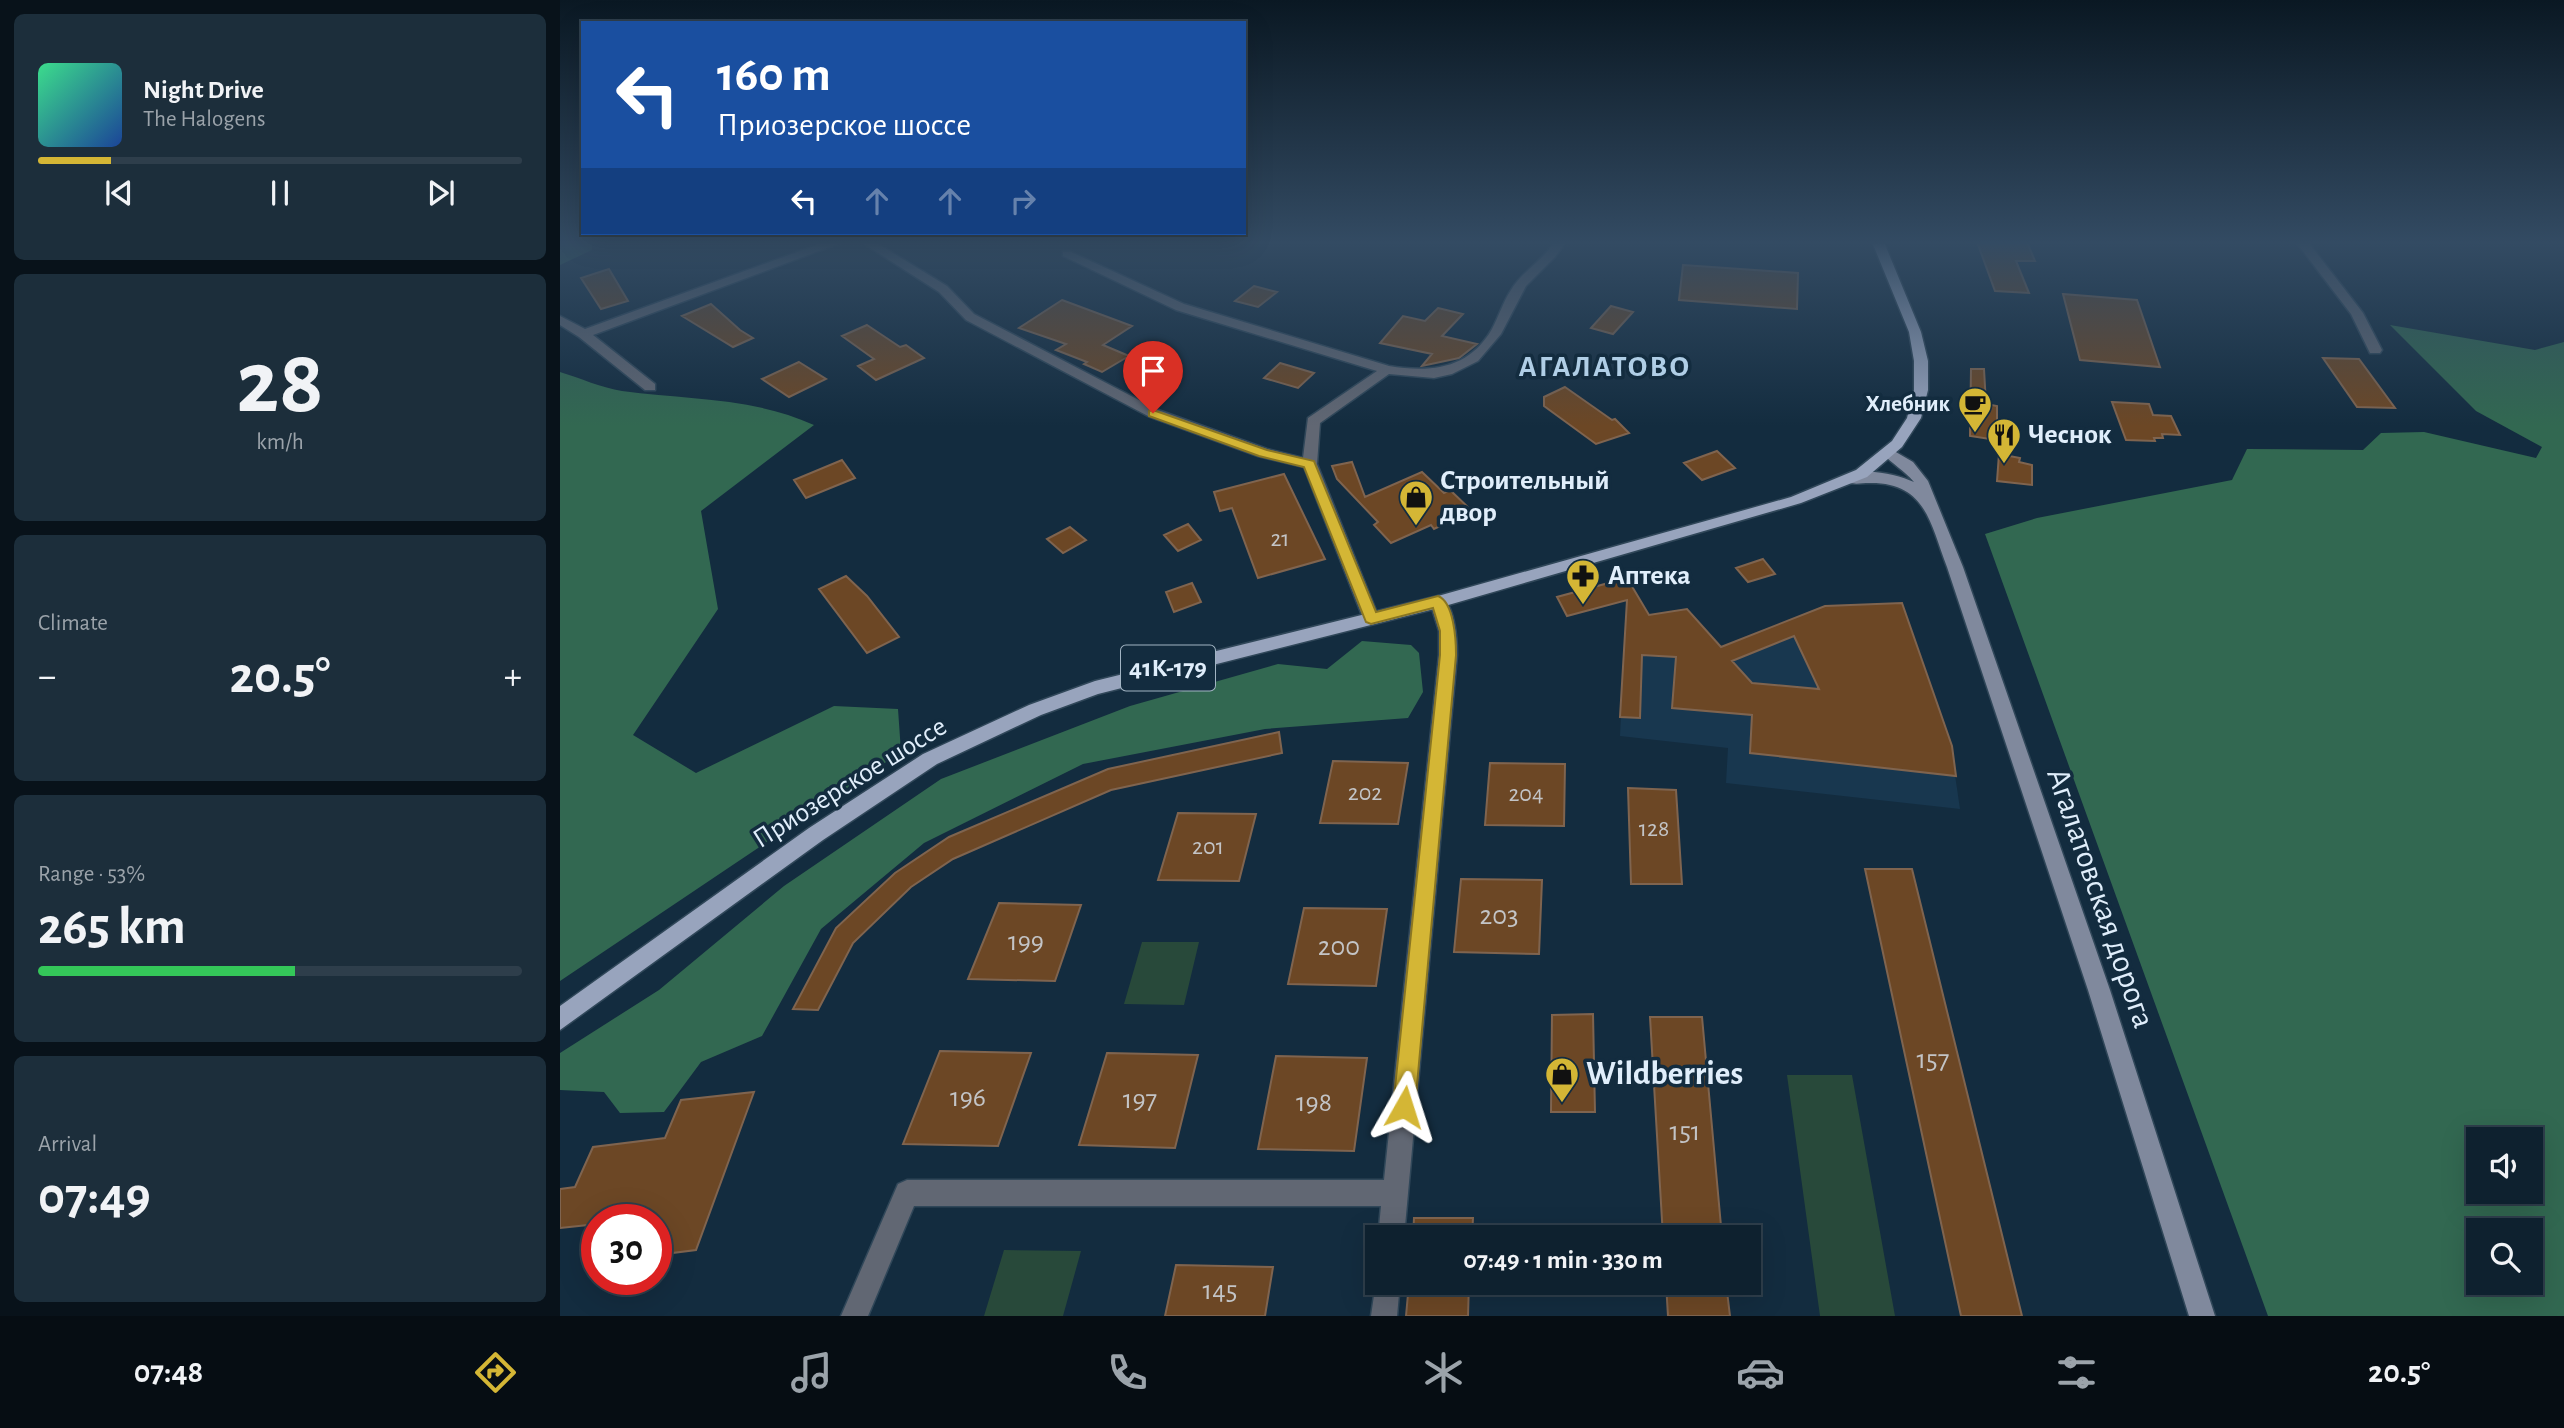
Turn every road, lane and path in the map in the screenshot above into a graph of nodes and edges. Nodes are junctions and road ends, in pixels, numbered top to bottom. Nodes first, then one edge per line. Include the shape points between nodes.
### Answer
1 (665, 303) edge
2 (957, 303) edge
3 (1172, 303) edge
4 (1510, 303) edge
5 (1903, 303) edge
6 (2350, 303) edge
7 (560, 320) edge
8 (584, 334) junction
9 (2375, 350) dead end
10 (1387, 370) junction
11 (650, 387) dead end
12 (1889, 453) junction
13 (1310, 464) junction
14 (1851, 479) junction
15 (1931, 503) junction
16 (1438, 602) junction
17 (1371, 618) junction
18 (560, 1019) edge
19 (1395, 1193) junction
20 (1392, 1225) edge
21 (1386, 1295) edge
22 (854, 1316) edge
23 (1384, 1316) edge
24 (2202, 1316) edge

1 - 8 street
2 - 13 street via 971,317 1153,413 1264,453
3 - 10 street
4 - 10 street via 1482,352 1457,369 1414,375
5 - 12 main road, 41К-179 via 1923,370 1916,419
6 - 9 street
7 - 8 street
8 - 11 street
10 - 13 street via 1313,421
12 - 14 main road, 41К-179
12 - 15 main road, Агалатовская дорога via 1921,481
13 - 17 street
14 - 15 main road via 1902,482
14 - 16 main road, Приозерское шоссе / 41К-179 via 1796,500
15 - 24 main road, Агалатовская дорога via 2094,977
16 - 17 main road, Приозерское шоссе / 41К-179
16 - 19 street via 1448,631 1448,655
17 - 18 main road, Приозерское шоссе / 41К-179 via 1095,688 1035,710 930,759 816,834
19 - 20 street
19 - 22 street via 907,1193
21 - 23 street

